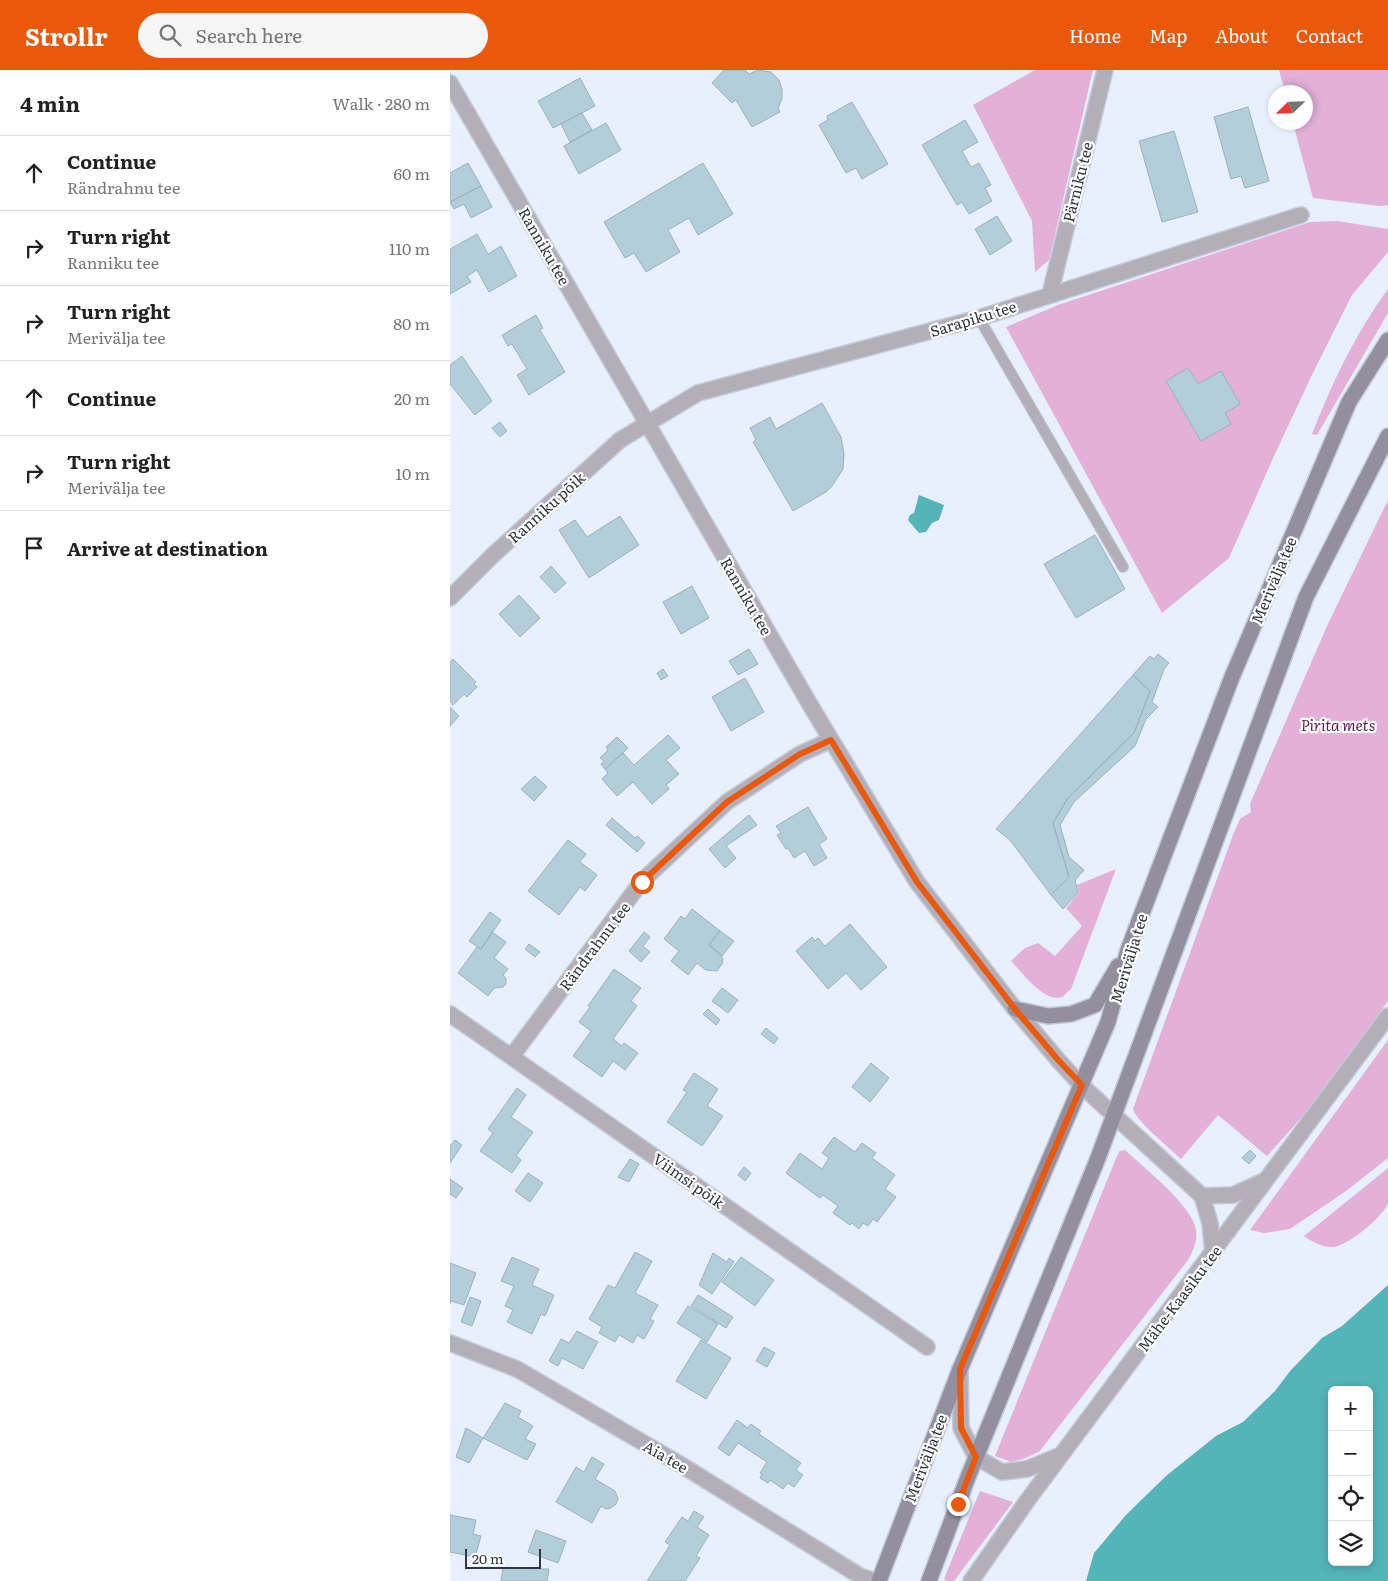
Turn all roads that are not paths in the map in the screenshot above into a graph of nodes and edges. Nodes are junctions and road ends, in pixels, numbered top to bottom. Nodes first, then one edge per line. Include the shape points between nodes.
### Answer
1 (1105, 70) edge
2 (450, 82) edge
3 (1301, 215) dead end
4 (1050, 294) junction
5 (979, 318) junction
6 (1388, 340) edge
7 (648, 423) junction
8 (1388, 436) edge
9 (1123, 567) dead end
10 (450, 598) edge
11 (831, 740) junction
12 (1128, 950) junction
13 (1015, 1009) junction
14 (450, 1014) edge
15 (1388, 1016) edge
16 (512, 1056) junction
17 (1082, 1085) junction
18 (1114, 1113) junction
19 (1267, 1179) junction
20 (1202, 1196) junction
21 (1213, 1253) junction
22 (450, 1343) edge
23 (927, 1347) dead end
24 (960, 1369) junction
25 (1061, 1455) junction
26 (976, 1457) junction
27 (875, 1581) edge
28 (879, 1581) edge
29 (929, 1581) edge
30 (971, 1581) edge

1 - 4 street, Pärniku tee
2 - 7 street, Ranniku tee
3 - 4 street, Sarapiku tee
4 - 5 street, Sarapiku tee
5 - 7 street, Sarapiku tee via 698,393
5 - 9 lane
6 - 12 main road, Merivälja tee via 1349,402 1278,566
7 - 10 street, Ranniku põik via 620,440
7 - 11 street, Ranniku tee
8 - 18 main road via 1306,597
11 - 13 street, Ranniku tee via 917,882
11 - 16 street, Rändrahnu tee via 800,754 727,802 642,882
12 - 13 main road via 1095,1005 1071,1014 1048,1016
12 - 17 main road, Merivälja tee via 1108,1022
13 - 17 street, Ranniku tee
14 - 16 street, Viimsi põik
15 - 19 street, Mähe-Kaasiku tee
16 - 23 street, Viimsi põik
17 - 18 street, Ranniku tee
17 - 24 main road, Merivälja tee
18 - 20 street, Ranniku tee
18 - 26 main road
19 - 20 street via 1233,1195
19 - 21 street, Mähe-Kaasiku tee
20 - 21 street via 1210,1223
21 - 25 street, Mähe-Kaasiku tee
22 - 27 street, Aia tee via 517,1369 683,1466 860,1576
24 - 26 street via 961,1428
24 - 28 main road, Merivälja tee
25 - 26 street via 1027,1470 1002,1472
25 - 30 street, Mähe-Kaasiku tee
26 - 29 main road

